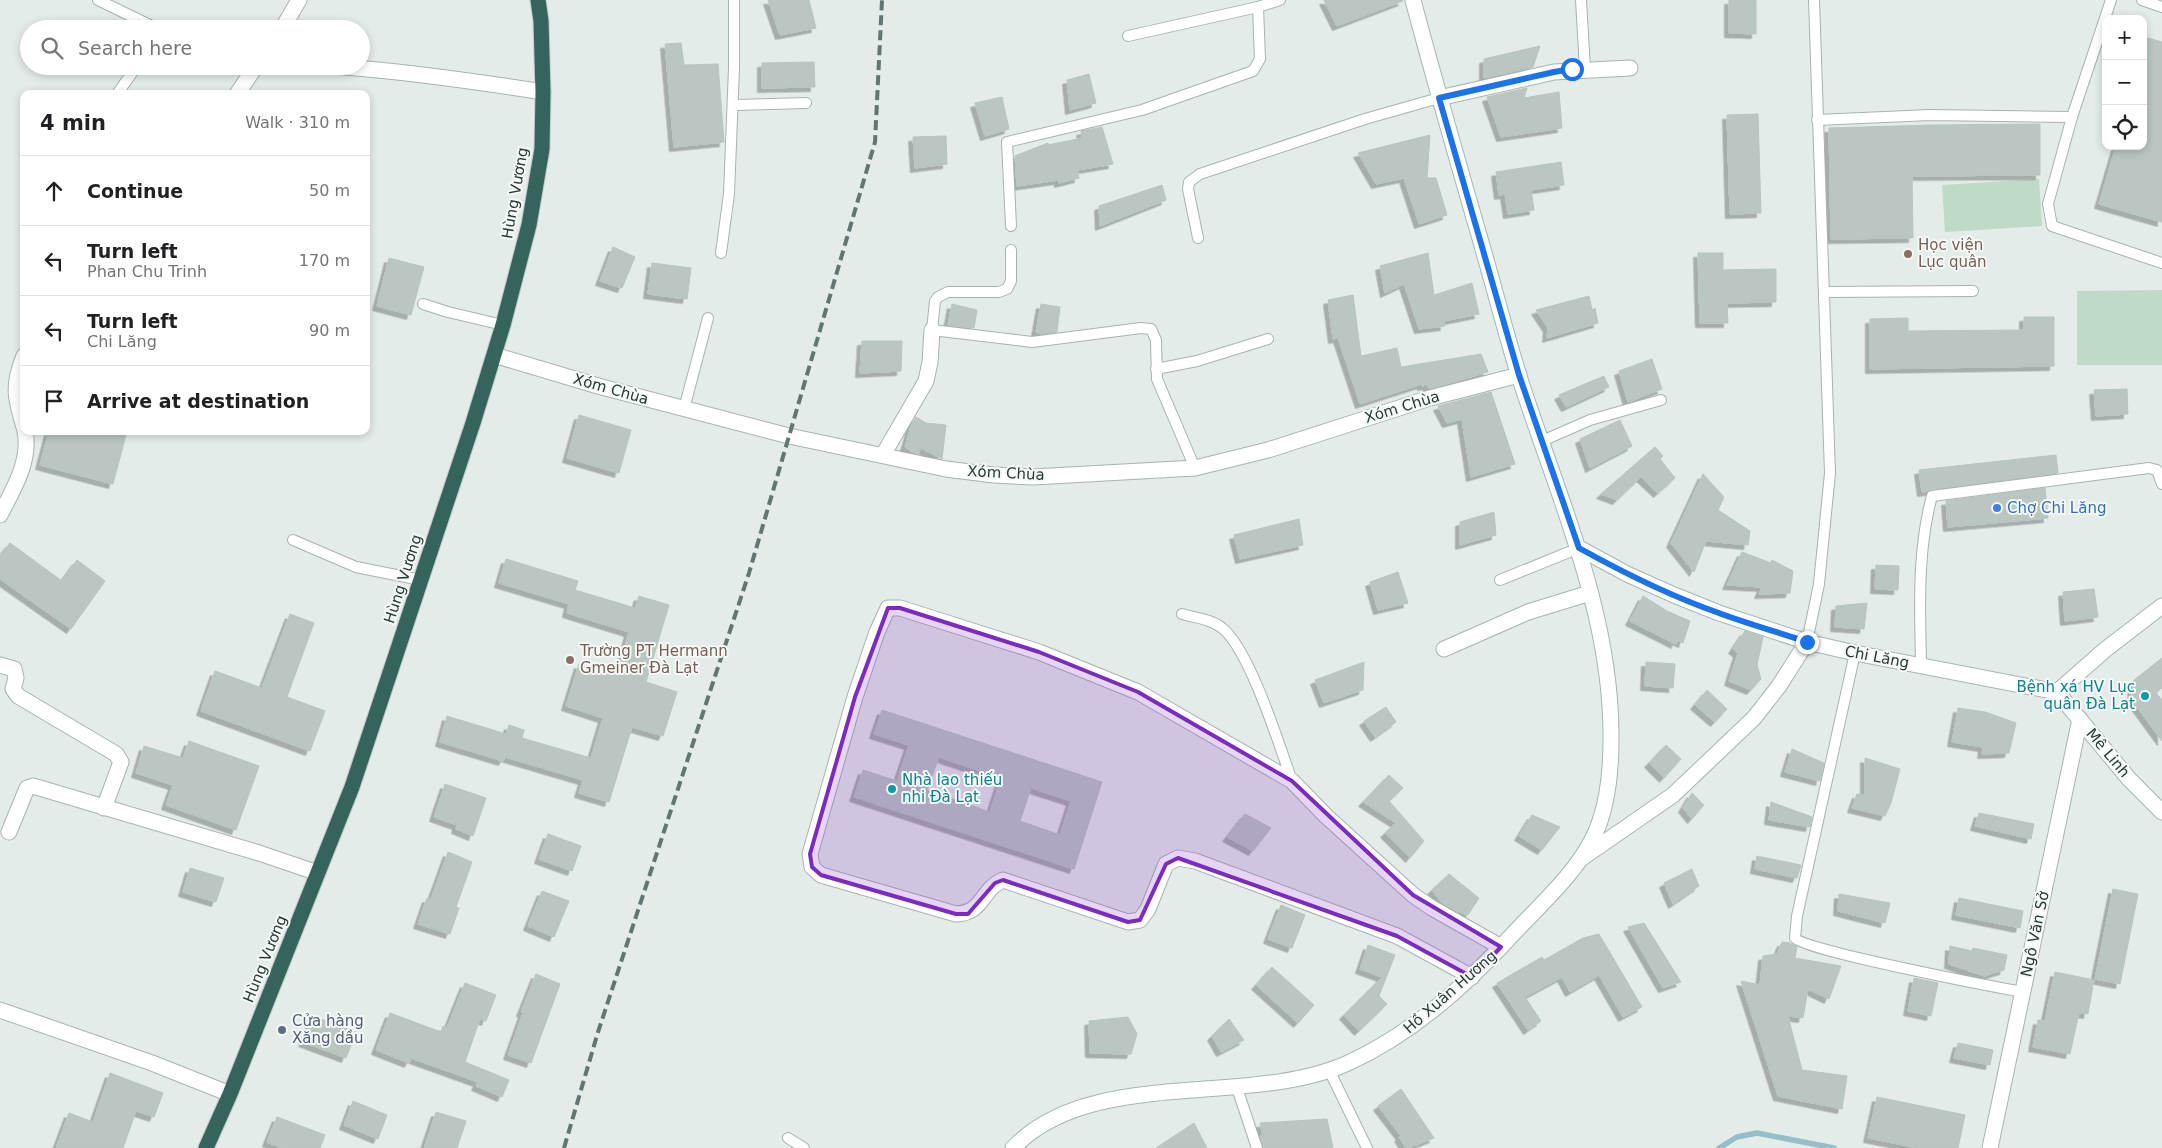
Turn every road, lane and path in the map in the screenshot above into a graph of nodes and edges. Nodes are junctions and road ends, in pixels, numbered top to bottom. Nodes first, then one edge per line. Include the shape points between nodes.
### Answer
1 (98, 0) edge
2 (299, 0) edge
3 (538, 0) edge
4 (734, 0) edge
5 (1280, 0) edge
6 (1413, 0) edge
7 (1581, 0) edge
8 (1814, 0) edge
9 (2111, 0) edge
10 (2142, 0) edge
11 (1258, 7) junction
12 (2162, 7) edge
13 (139, 20) edge
14 (287, 20) edge
15 (1128, 36) dead end
16 (1630, 68) dead end
17 (370, 69) edge
18 (1585, 69) junction
19 (132, 75) edge
20 (250, 75) edge
21 (121, 90) edge
22 (240, 90) edge
23 (543, 92) junction
24 (1439, 98) junction
25 (806, 103) dead end
26 (733, 105) junction
27 (2072, 117) junction
28 (1817, 120) junction
29 (1011, 226) dead end
30 (1198, 238) dead end
31 (1011, 250) dead end
32 (721, 253) dead end
33 (2162, 263) edge
34 (1973, 291) dead end
35 (1824, 292) junction
36 (423, 304) dead end
37 (708, 318) dead end
38 (503, 325) junction
39 (932, 330) junction
40 (1268, 340) dead end
41 (494, 355) junction
42 (20, 369) edge
43 (1156, 369) junction
44 (1519, 375) junction
45 (1660, 400) dead end
46 (684, 409) junction
47 (20, 413) edge
48 (26, 435) edge
49 (1542, 441) junction
50 (883, 456) junction
51 (1195, 468) junction
52 (2162, 484) edge
53 (0, 515) edge
54 (293, 540) dead end
55 (1579, 548) junction
56 (421, 580) junction
57 (1500, 580) dead end
58 (1590, 593) junction
59 (2162, 606) edge
60 (1182, 614) dead end
61 (1807, 642) junction
62 (1444, 649) dead end
63 (1855, 653) junction
64 (0, 665) edge
65 (1920, 666) junction
66 (2057, 692) junction
67 (2080, 719) junction
68 (1292, 781) junction
69 (104, 808) junction
70 (2162, 812) edge
71 (9, 832) dead end
72 (1582, 858) junction
73 (318, 874) junction
74 (1501, 946) junction
75 (1472, 976) junction
76 (2023, 992) junction
77 (0, 1010) edge
78 (1330, 1072) junction
79 (1238, 1088) junction
80 (230, 1094) junction
81 (788, 1138) dead end
82 (211, 1147) edge
83 (804, 1148) edge
84 (1013, 1148) edge
85 (1256, 1148) edge
86 (1367, 1148) edge
87 (1990, 1148) edge

1 - 13 lane
2 - 14 street
3 - 23 highway, Hùng Vương
4 - 26 lane
5 - 11 lane
6 - 24 street, Hồ Xuân Hương
7 - 18 lane
8 - 28 lane
9 - 27 lane
10 - 12 lane
11 - 15 lane
11 - 29 lane via 1260,59 1254,71 1142,110 1007,142
16 - 18 street
17 - 23 street via 452,77
18 - 24 street via 1554,72
19 - 21 lane
20 - 22 street
23 - 38 highway, Hùng Vương via 542,149 529,225
24 - 30 lane via 1200,174 1189,182 1188,189
24 - 44 street, Hồ Xuân Hương
25 - 26 lane
26 - 32 lane via 730,194
27 - 28 lane via 1930,115
27 - 33 lane via 2048,204 2052,226
28 - 35 lane
31 - 39 lane via 1011,281 1007,289 943,294 935,301
34 - 35 lane
35 - 61 lane via 1830,473 1819,584
36 - 38 lane
37 - 46 lane
38 - 41 highway, Hùng Vương
39 - 43 lane via 1032,342 1151,329 1156,340
39 - 50 street via 926,381
40 - 43 lane via 1197,361
41 - 46 street, Xóm Chùa
41 - 56 highway, Hùng Vương
42 - 47 street via 15,386
43 - 51 lane via 1164,398
44 - 49 street, Hồ Xuân Hương
44 - 51 street, Xóm Chùa via 1430,398 1268,450
45 - 49 lane via 1590,420
46 - 50 street, Xóm Chùa
48 - 53 street via 25,460
49 - 55 street, Hồ Xuân Hương
50 - 51 street, Xóm Chùa via 946,469 1033,477
52 - 65 lane via 2157,470 2149,468 1932,496 1925,521 1919,582
54 - 56 lane via 356,567
55 - 57 lane
55 - 58 street, Hồ Xuân Hương
55 - 61 street, Chi Lăng via 1683,599
56 - 73 highway, Hùng Vương via 352,786
58 - 62 street via 1528,612
58 - 72 street, Hồ Xuân Hương via 1600,631 1611,715 1611,770 1602,815 1595,836
59 - 66 street
60 - 68 lane via 1213,622 1224,629 1234,642 1254,678
61 - 63 street, Chi Lăng
61 - 72 street via 1754,718 1673,795
63 - 65 street, Chi Lăng
63 - 76 lane via 1797,916 1795,938 1805,944 1843,954
64 - 69 street via 14,668 13,689 18,696 116,754 121,762
65 - 66 street, Chi Lăng
66 - 67 street, Mê Linh
67 - 70 street, Mê Linh via 2129,779
67 - 76 street, Ngô Văn Sở
68 - 74 street via 1413,895
68 - 75 street via 1138,692 1039,652 900,608 888,608 855,697 810,854 812,867 821,875 956,914 968,914 995,883 1003,880 1128,922 1140,920 1148,909 1166,864 1178,858 1195,861 1397,936
69 - 71 street via 32,786 27,788
69 - 73 street via 259,853
72 - 74 street, Hồ Xuân Hương
73 - 80 highway, Hùng Vương
74 - 75 street, Hồ Xuân Hương
75 - 78 street, Hồ Xuân Hương via 1376,1051
76 - 87 street, Ngô Văn Sở
77 - 80 street
78 - 79 street, Hồ Xuân Hương
78 - 86 lane
79 - 84 street, Hồ Xuân Hương via 1101,1102 1054,1117
79 - 85 lane
80 - 82 highway, Hùng Vương
81 - 83 lane

